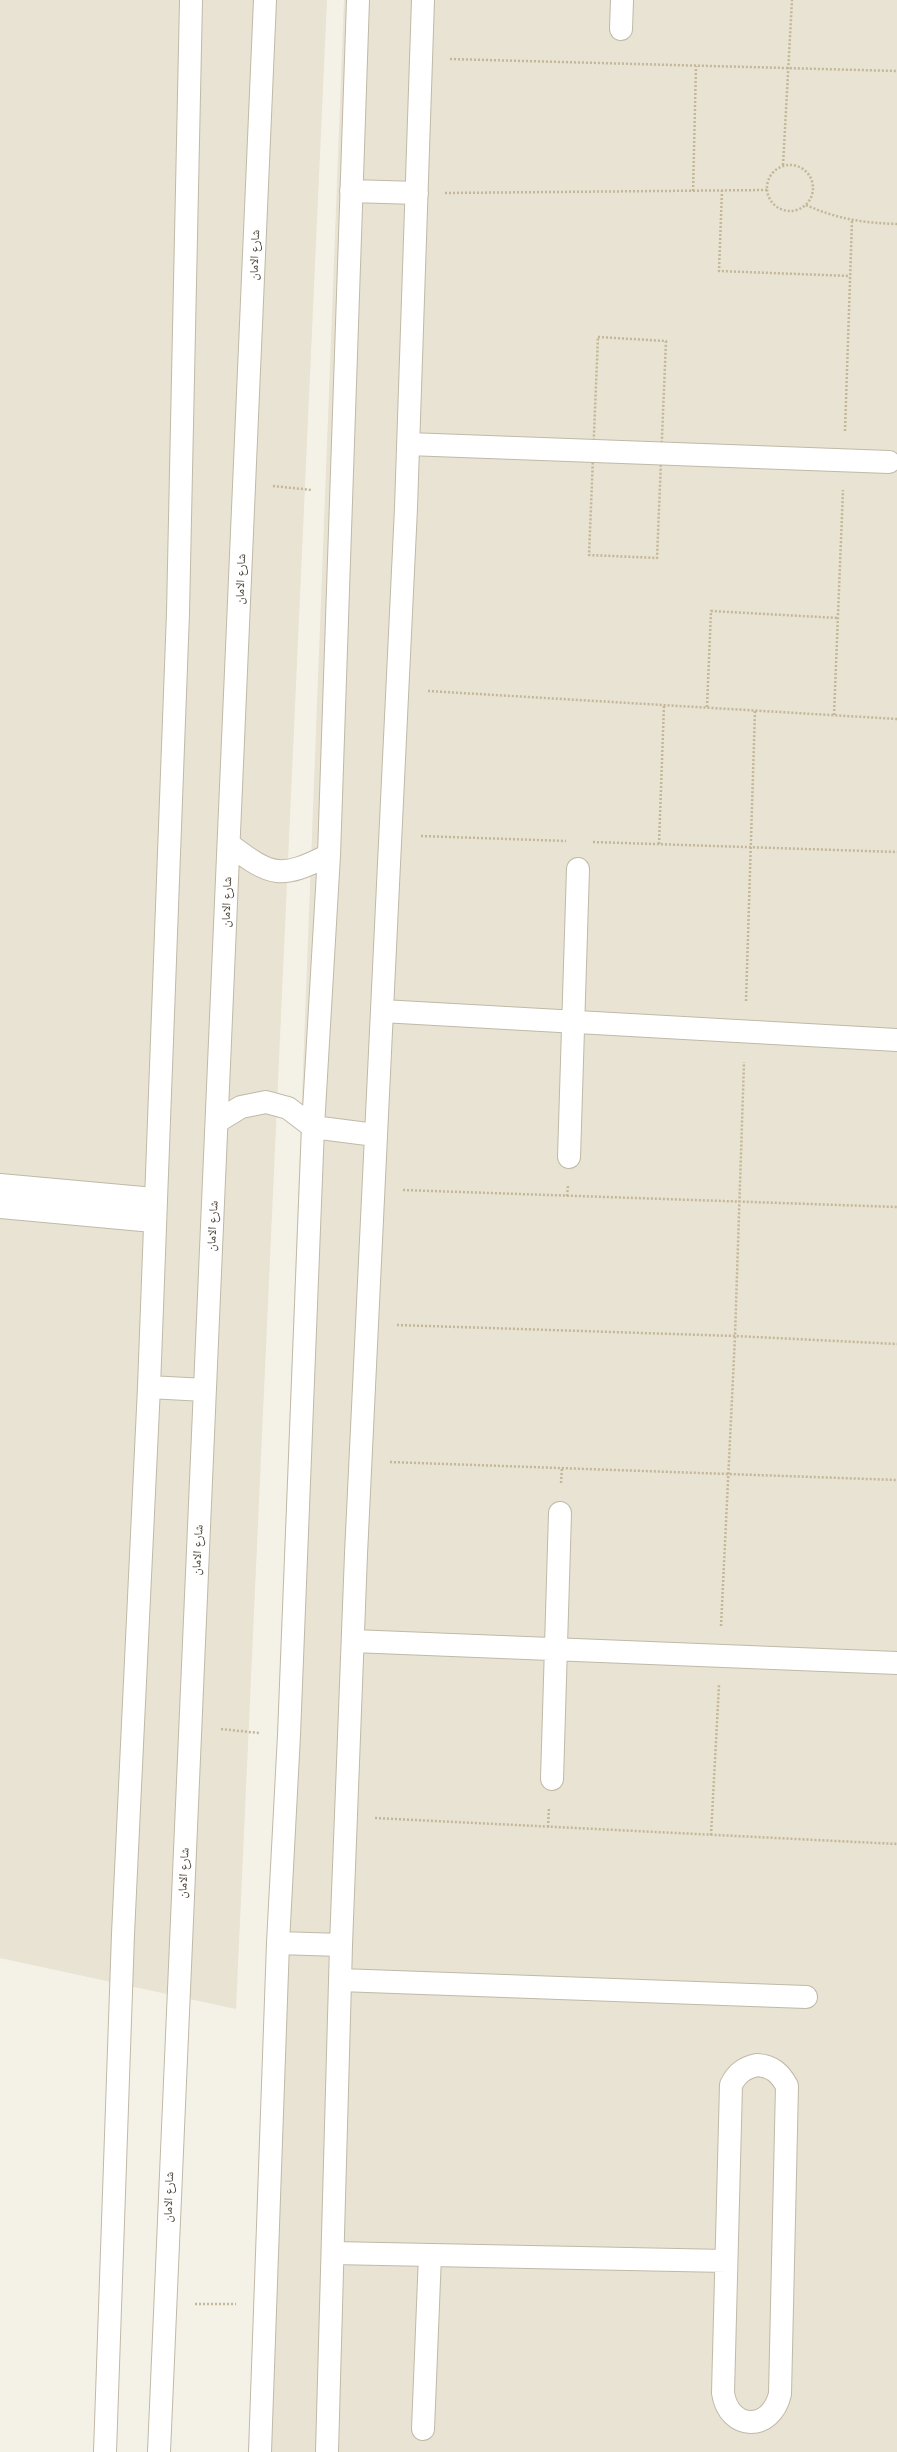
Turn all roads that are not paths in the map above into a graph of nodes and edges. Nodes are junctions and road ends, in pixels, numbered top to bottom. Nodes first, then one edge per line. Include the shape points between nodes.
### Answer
1 (191, 0) edge
2 (265, 0) edge
3 (358, 0) edge
4 (424, 0) edge
5 (622, 0) edge
6 (621, 29) dead end
7 (352, 191) junction
8 (417, 193) junction
9 (408, 444) junction
10 (889, 462) dead end
11 (230, 845) junction
12 (329, 856) junction
13 (578, 869) dead end
14 (382, 1011) junction
15 (573, 1022) junction
16 (897, 1040) edge
17 (218, 1121) junction
18 (313, 1127) junction
19 (376, 1135) junction
20 (569, 1157) dead end
21 (0, 1185) edge
22 (154, 1199) junction
23 (0, 1208) edge
24 (153, 1221) junction
25 (149, 1386) junction
26 (205, 1390) junction
27 (560, 1513) dead end
28 (352, 1641) junction
29 (555, 1649) junction
30 (897, 1663) edge
31 (552, 1778) dead end
32 (278, 1943) junction
33 (341, 1945) junction
34 (340, 1980) junction
35 (806, 1997) dead end
36 (333, 2253) junction
37 (430, 2255) junction
38 (726, 2261) junction
39 (423, 2429) dead end
40 (105, 2452) edge
41 (159, 2452) edge
42 (260, 2452) edge
43 (327, 2452) edge

1 - 22 street via 178,613
2 - 11 street, شارع الامان
3 - 7 street
4 - 8 street
5 - 6 street
7 - 8 street
7 - 12 street
8 - 9 street
9 - 10 street
9 - 14 street
11 - 12 street via 256,865 275,872 301,869
11 - 17 street, شارع الامان
12 - 18 street
13 - 15 street
14 - 15 street
14 - 19 street
15 - 16 street
15 - 20 street
17 - 18 street via 241,1107 266,1102 288,1108
17 - 26 street, شارع الامان
18 - 19 street
18 - 32 street
19 - 28 street
21 - 22 street
22 - 24 street
23 - 24 street
24 - 25 street
25 - 26 street
25 - 40 street via 123,1934
26 - 41 street, شارع الامان
27 - 29 street
28 - 29 street
28 - 33 street
29 - 30 street
29 - 31 street
32 - 33 street
32 - 42 street
33 - 34 street
34 - 35 street
34 - 36 street
36 - 37 street
36 - 43 street
37 - 38 street
37 - 39 street
38 - 38 street via 731,2085 736,2075 746,2068 767,2066 783,2078 787,2086 780,2394 774,2410 762,2420 739,2420 725,2404 723,2392

